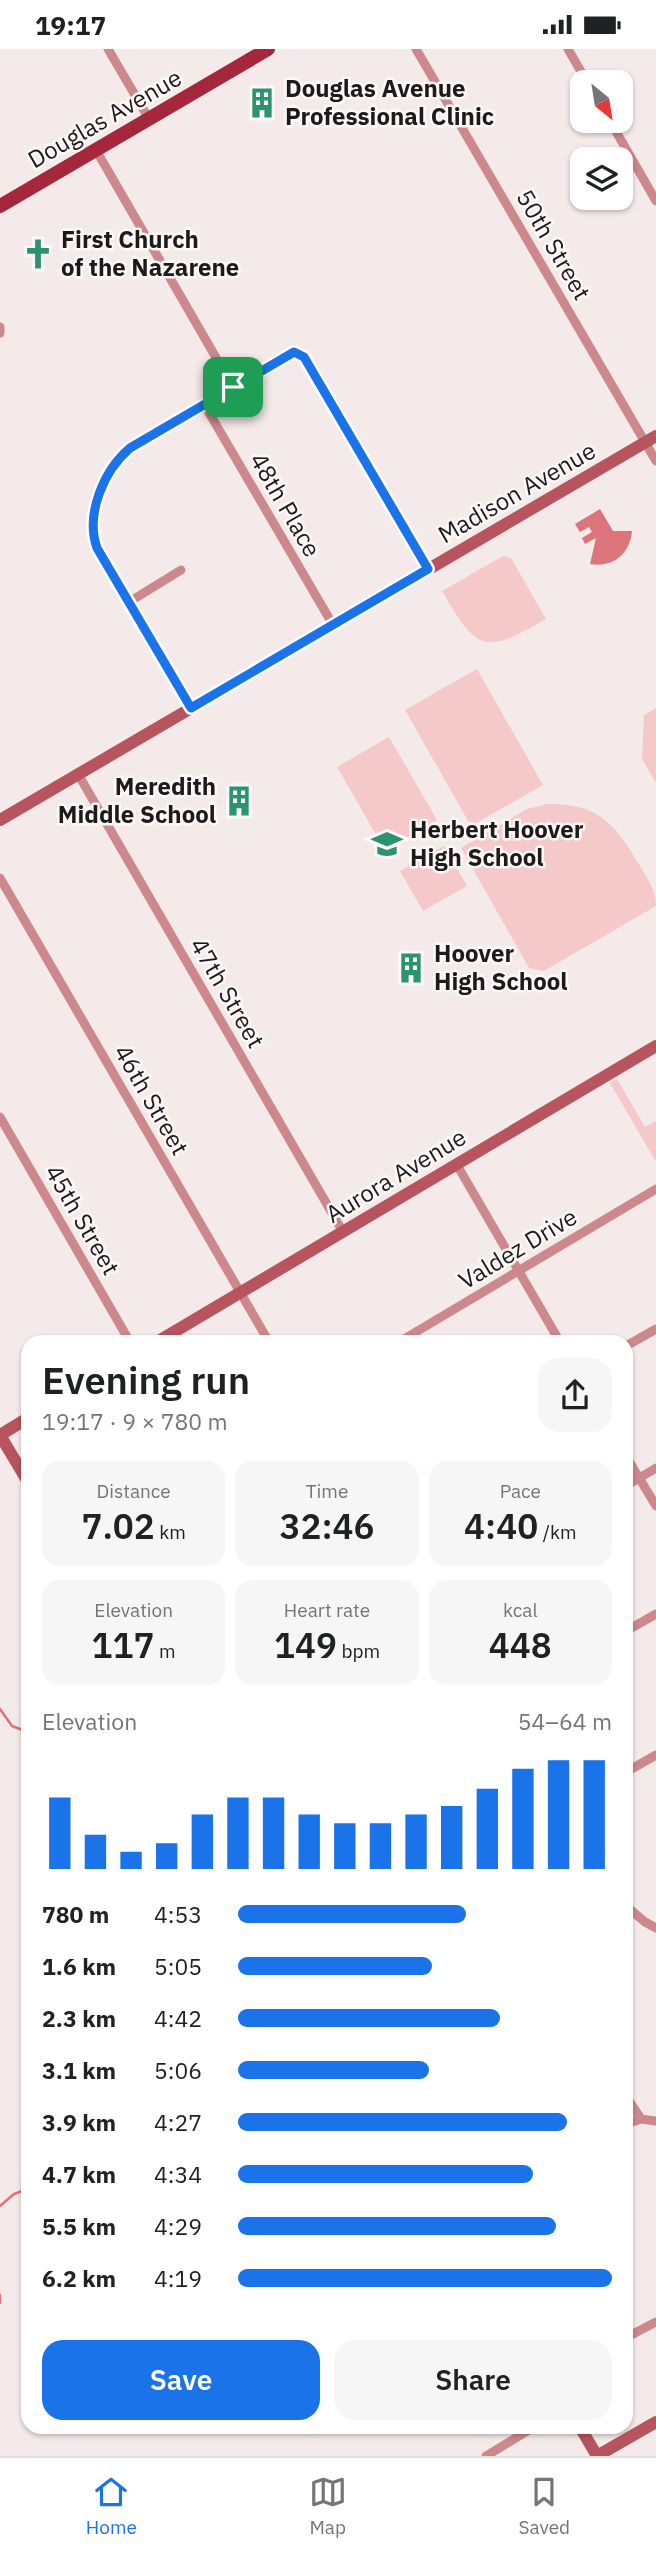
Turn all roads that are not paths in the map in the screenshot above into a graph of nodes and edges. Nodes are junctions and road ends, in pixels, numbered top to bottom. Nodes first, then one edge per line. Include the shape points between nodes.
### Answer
1 (108, 49) edge
2 (268, 49) edge
3 (416, 49) edge
4 (568, 49) edge
5 (580, 70) edge
6 (149, 119) junction
7 (617, 133) edge
8 (96, 150) junction
9 (656, 201) edge
10 (0, 206) edge
11 (0, 327) edge
12 (0, 333) edge
13 (233, 387) junction
14 (204, 404) junction
15 (650, 439) edge
16 (656, 461) edge
17 (428, 569) junction
18 (181, 570) dead end
19 (129, 602) junction
20 (333, 625) junction
21 (191, 708) junction
22 (78, 774) junction
23 (0, 820) edge
24 (0, 878) edge
25 (656, 1046) edge
26 (0, 1117) edge
27 (457, 1165) junction
28 (656, 1189) edge
29 (343, 1232) junction
30 (519, 1271) junction
31 (240, 1293) junction
32 (656, 1329) edge
33 (126, 1335) edge
34 (169, 1335) edge
35 (265, 1335) edge
36 (411, 1335) edge
37 (556, 1335) edge
38 (633, 1342) edge
39 (21, 1422) edge
40 (0, 1435) edge
41 (633, 1468) edge
42 (656, 1468) edge
43 (21, 1470) edge
44 (639, 1478) junction
45 (633, 1482) edge
46 (656, 1506) edge
47 (656, 1614) edge
48 (633, 1627) edge
49 (656, 1755) edge
50 (633, 1768) edge
51 (633, 1912) edge
52 (656, 1928) edge
53 (633, 2107) edge
54 (641, 2119) junction
55 (656, 2120) edge
56 (633, 2122) edge
57 (656, 2322) edge
58 (633, 2333) edge
59 (656, 2422) edge
60 (522, 2434) edge
61 (584, 2434) edge
62 (486, 2456) edge
63 (597, 2456) edge

1 - 6 street
2 - 6 main road, Douglas Avenue
3 - 15 street, 50th Street
4 - 5 street
6 - 8 main road, Douglas Avenue
7 - 9 street
8 - 10 main road, Douglas Avenue
8 - 13 street
11 - 12 street
13 - 14 street
13 - 17 street via 290,354 298,352 304,357
14 - 19 street via 130,448 106,478 92,534
14 - 20 street, 48th Place
15 - 16 street, 50th Street
15 - 17 street, Madison Avenue
17 - 20 street, Madison Avenue
18 - 19 street
19 - 21 street
20 - 21 street, Madison Avenue
21 - 22 street, Madison Avenue
22 - 23 street, Madison Avenue
22 - 29 street, 47th Street
24 - 31 street, 46th Street
25 - 27 street, Aurora Avenue
26 - 33 street, 45th Street
27 - 29 street, Aurora Avenue
27 - 30 street
28 - 30 street, Valdez Drive
29 - 31 street, Aurora Avenue
30 - 36 street, Valdez Drive
30 - 37 street
31 - 34 street, Aurora Avenue
31 - 35 street, 46th Street
32 - 38 street
39 - 40 street
40 - 43 street
41 - 44 street
42 - 44 street
44 - 45 street
44 - 46 street
47 - 48 street
49 - 50 street
51 - 52 street
53 - 54 street
54 - 55 street
54 - 56 street
57 - 58 street
59 - 63 street
60 - 62 street
61 - 63 street

